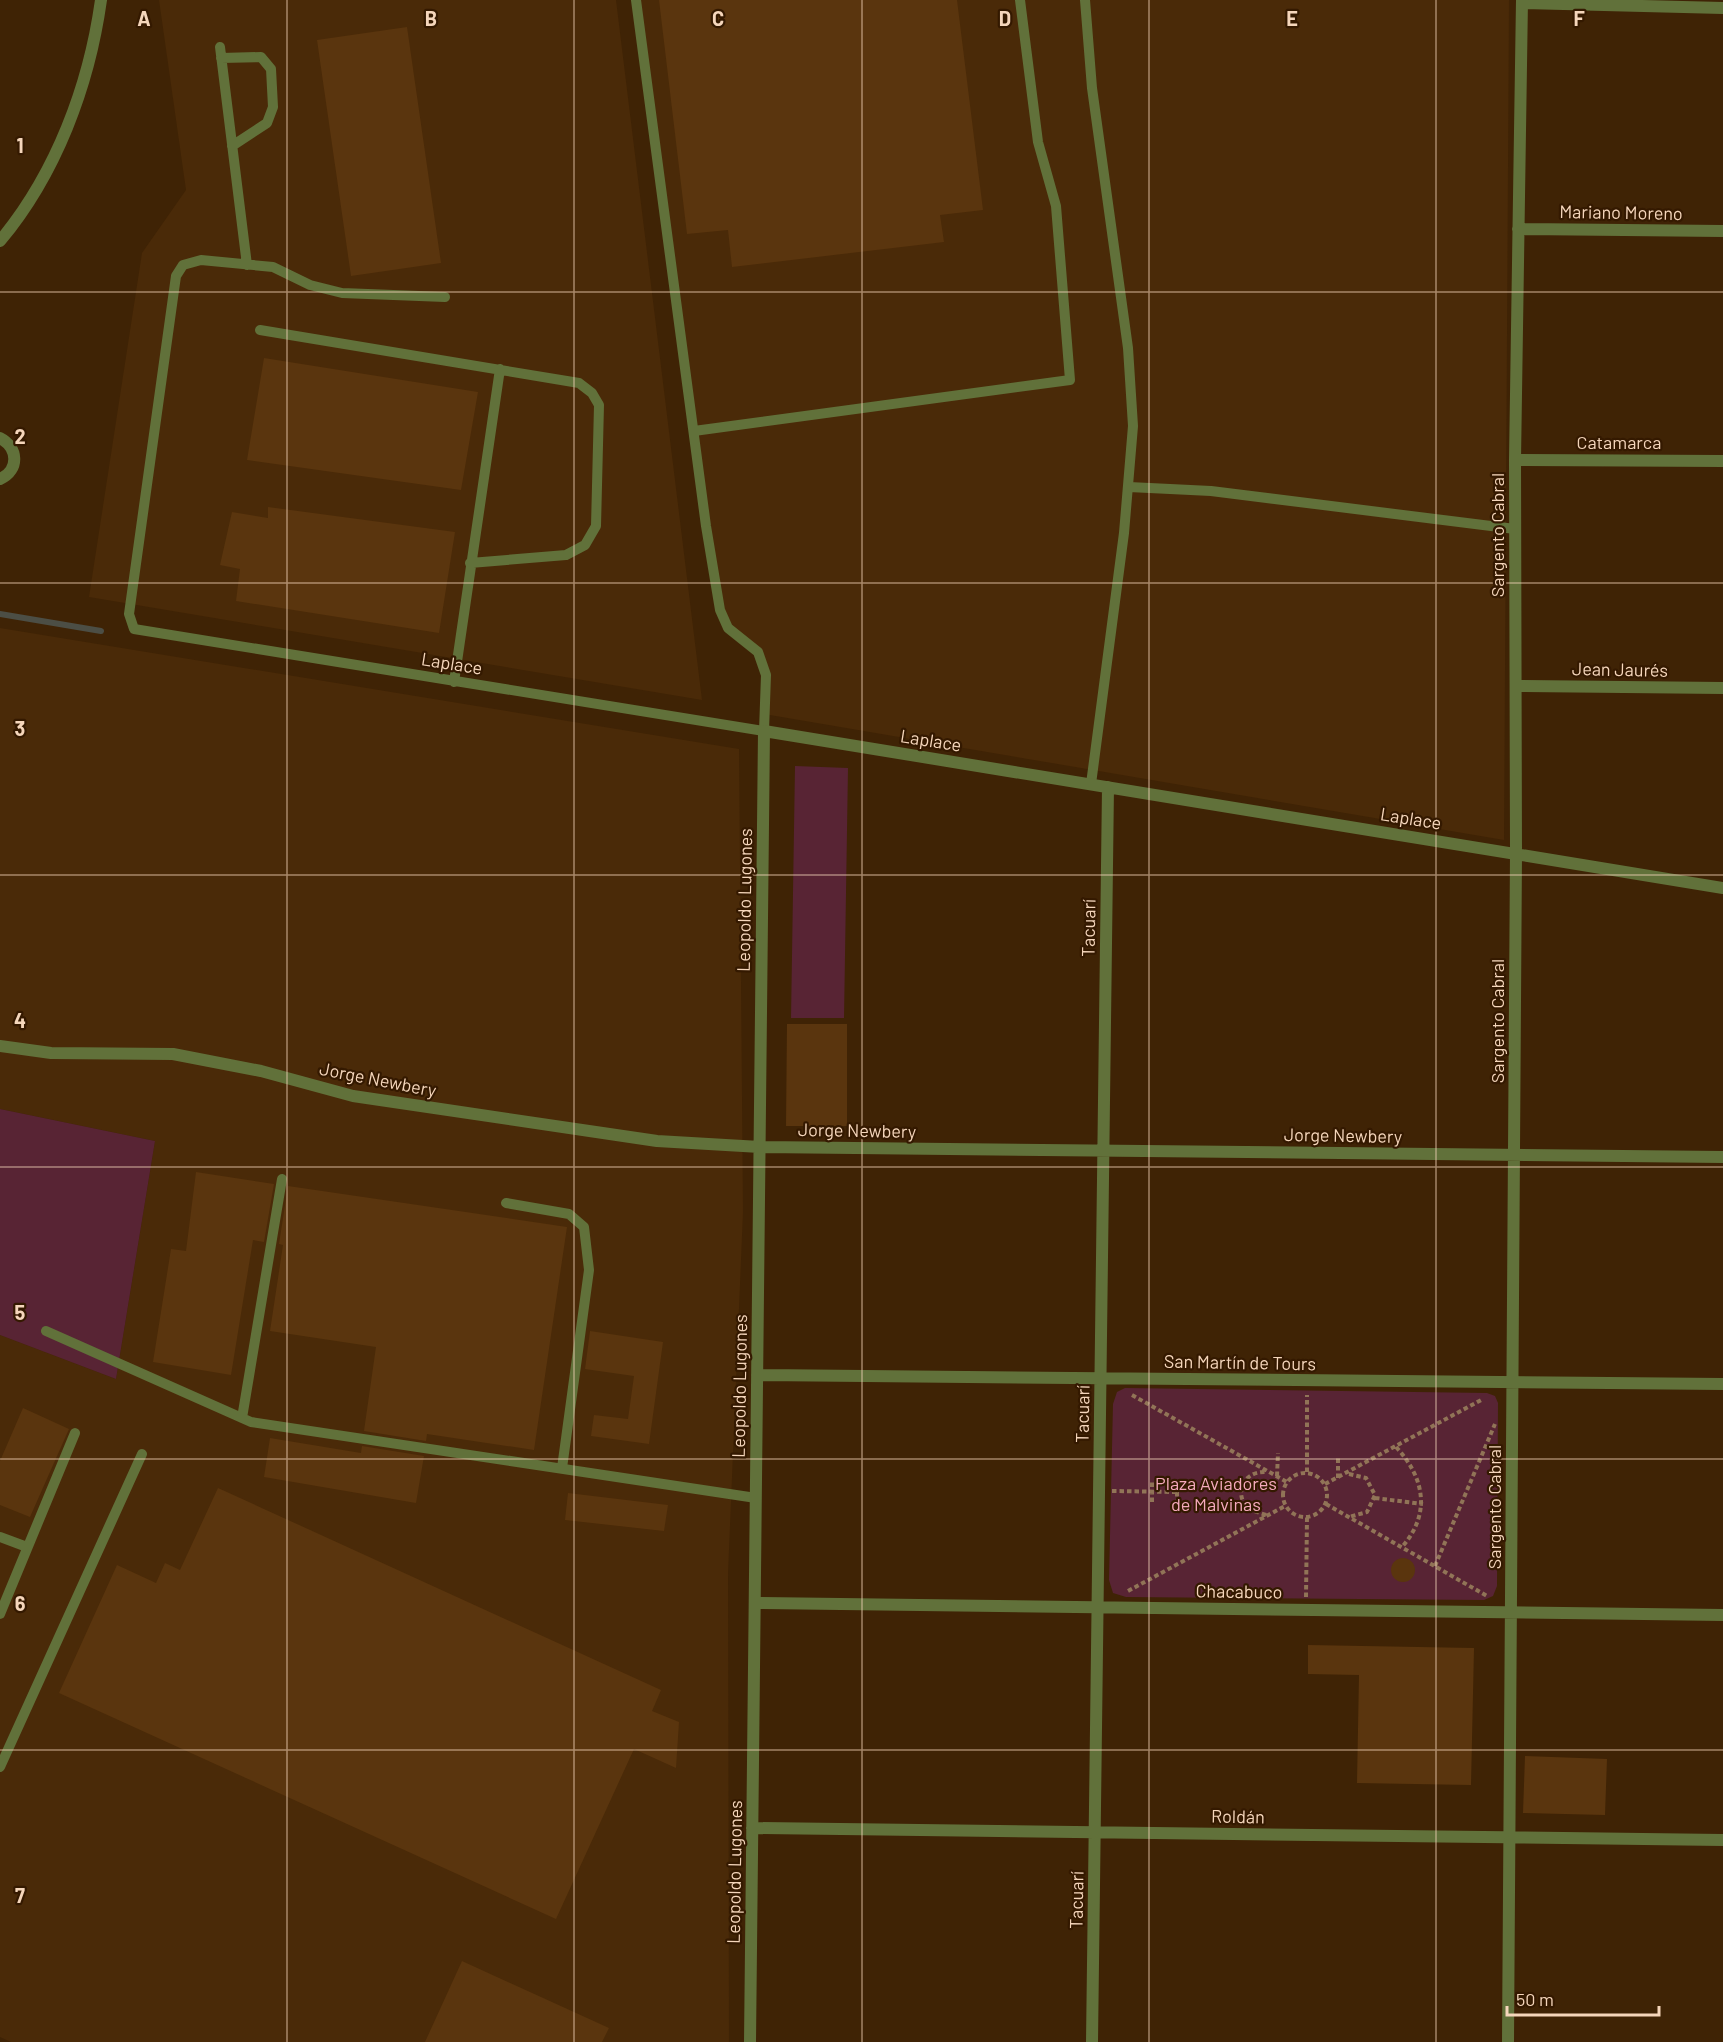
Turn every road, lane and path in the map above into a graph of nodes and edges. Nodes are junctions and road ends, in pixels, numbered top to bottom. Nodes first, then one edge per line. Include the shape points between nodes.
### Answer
1 (100, 0) edge
2 (636, 0) edge
3 (1020, 0) edge
4 (1085, 0) edge
5 (1522, 1) edge
6 (1723, 8) edge
7 (232, 146) junction
8 (1518, 229) junction
9 (1723, 231) edge
10 (0, 241) edge
11 (247, 265) junction
12 (445, 297) dead end
13 (260, 330) dead end
14 (500, 369) junction
15 (694, 431) junction
16 (0, 438) edge
17 (1515, 460) junction
18 (1723, 461) edge
19 (0, 479) edge
20 (1129, 486) junction
21 (1515, 529) junction
22 (470, 563) junction
23 (454, 682) junction
24 (1516, 686) junction
25 (1723, 688) edge
26 (764, 731) junction
27 (1091, 784) junction
28 (1108, 787) junction
29 (1516, 853) junction
30 (1723, 888) edge
31 (0, 1046) edge
32 (760, 1147) junction
33 (1103, 1151) junction
34 (1514, 1155) junction
35 (1723, 1157) edge
36 (282, 1179) dead end
37 (506, 1203) dead end
38 (46, 1331) dead end
39 (757, 1375) junction
40 (1102, 1378) junction
41 (1307, 1380) junction
42 (1513, 1382) junction
43 (1723, 1384) edge
44 (1499, 1415) dead end
45 (242, 1418) junction
46 (75, 1432) dead end
47 (1396, 1447) junction
48 (1278, 1453) dead end
49 (142, 1454) dead end
50 (1338, 1456) dead end
51 (562, 1468) junction
52 (1307, 1472) junction
53 (1270, 1473) junction
54 (1345, 1474) junction
55 (1277, 1477) junction
56 (1338, 1478) junction
57 (1152, 1482) dead end
58 (1177, 1482) dead end
59 (1287, 1482) junction
60 (1325, 1484) junction
61 (1099, 1491) junction
62 (1152, 1492) junction
63 (1178, 1492) junction
64 (756, 1498) junction
65 (1375, 1498) junction
66 (1152, 1502) dead end
67 (1177, 1504) dead end
68 (1326, 1504) junction
69 (1423, 1504) junction
70 (1286, 1506) junction
71 (1268, 1515) junction
72 (1307, 1517) junction
73 (1348, 1517) junction
74 (0, 1537) edge
75 (27, 1547) junction
76 (1402, 1547) junction
77 (1435, 1566) junction
78 (755, 1603) junction
79 (1098, 1607) junction
80 (1306, 1609) junction
81 (1511, 1611) junction
82 (0, 1614) edge
83 (1723, 1615) edge
84 (0, 1767) edge
85 (752, 1828) junction
86 (1095, 1832) junction
87 (1510, 1837) junction
88 (1723, 1840) edge
89 (750, 2042) edge
90 (1092, 2042) edge
91 (1508, 2042) edge

1 - 10 street via 90,59 73,113 46,174
2 - 15 lane
3 - 15 lane via 1038,142 1056,206 1070,380
4 - 20 lane via 1092,88 1128,348 1133,426
5 - 6 street
5 - 8 street, Sargento Cabral
7 - 7 lane via 267,123 273,107 271,69 261,57 220,52
7 - 11 lane
8 - 9 street, Mariano Moreno
8 - 17 street, Sargento Cabral
11 - 12 lane via 273,267 310,285 342,293
11 - 23 lane, Laplace via 201,260 183,265 176,276 129,614 134,629
13 - 14 lane
14 - 22 lane
14 - 22 lane via 579,383 592,393 599,405 596,526 585,545 566,555
15 - 26 lane via 720,610 728,628 758,652 766,675
16 - 19 street via 11,446 15,459 10,472
17 - 18 street, Catamarca
17 - 21 street, Sargento Cabral
20 - 21 lane via 1211,491
20 - 27 lane
21 - 24 street, Sargento Cabral
22 - 23 lane
23 - 26 lane, Laplace
24 - 25 street, Jean Jaurés
24 - 29 street, Sargento Cabral
26 - 27 street, Laplace
26 - 32 street, Leopoldo Lugones
27 - 28 street, Laplace
28 - 29 street, Laplace
28 - 33 street, Tacuarí
29 - 30 street, Laplace
29 - 34 street, Sargento Cabral
31 - 32 street, Jorge Newbery via 51,1053 172,1054 261,1071 353,1096 657,1141
32 - 33 street, Jorge Newbery
32 - 39 street, Leopoldo Lugones
33 - 34 street, Jorge Newbery
33 - 40 street, Tacuarí
34 - 35 street, Jorge Newbery
34 - 42 street, Sargento Cabral
36 - 45 lane
37 - 51 lane via 568,1214 584,1227 589,1270
38 - 45 lane
39 - 40 street, San Martín de Tours
39 - 64 street, Leopoldo Lugones
40 - 41 street, San Martín de Tours
40 - 53 path
40 - 61 street, Tacuarí
41 - 42 street, San Martín de Tours
41 - 52 path
42 - 43 street, San Martín de Tours
42 - 47 path
42 - 81 street, Sargento Cabral
44 - 77 path
45 - 51 lane
46 - 75 lane
47 - 54 path
47 - 69 path via 1414,1470
48 - 55 path
49 - 84 lane
50 - 56 path
51 - 64 lane
52 - 59 path
52 - 60 path via 1317,1475
53 - 55 path
53 - 71 path via 1250,1475 1240,1491 1248,1509
54 - 56 path
54 - 65 path via 1366,1478 1374,1488
55 - 59 path
56 - 60 path
57 - 62 path
58 - 63 path
59 - 70 path via 1283,1496
60 - 68 path
61 - 62 path
61 - 79 street, Tacuarí
62 - 63 path
62 - 66 path
63 - 67 path
64 - 78 street, Leopoldo Lugones
65 - 69 path
65 - 73 path via 1367,1512
68 - 72 path via 1316,1515
68 - 73 path
69 - 76 path via 1416,1529
70 - 71 path
70 - 72 path via 1296,1515
71 - 79 path
72 - 80 path
73 - 76 path
74 - 75 lane
75 - 82 lane
76 - 77 path
77 - 81 path
78 - 79 street, Chacabuco
78 - 85 street, Leopoldo Lugones
79 - 80 street, Chacabuco
79 - 86 street, Tacuarí
80 - 81 street, Chacabuco
81 - 83 street, Chacabuco
81 - 87 street, Sargento Cabral
85 - 86 street, Roldán
85 - 89 street, Leopoldo Lugones
86 - 87 street, Roldán
86 - 90 street, Tacuarí
87 - 88 street, Roldán
87 - 91 street, Sargento Cabral

